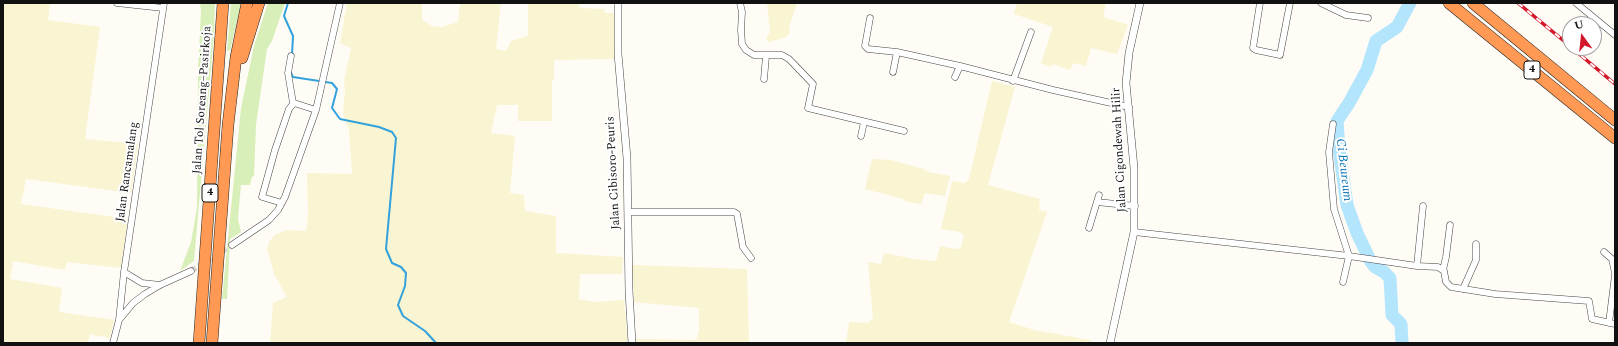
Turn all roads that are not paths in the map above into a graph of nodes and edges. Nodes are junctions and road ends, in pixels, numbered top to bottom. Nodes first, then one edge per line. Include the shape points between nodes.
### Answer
1 (117, 3) edge
2 (224, 3) edge
3 (247, 3) edge
4 (260, 3) edge
5 (340, 3) edge
6 (618, 3) edge
7 (740, 3) edge
8 (1140, 3) edge
9 (1260, 3) edge
10 (1290, 3) edge
11 (1321, 3) edge
12 (1449, 3) edge
13 (1473, 3) edge
14 (1576, 3) edge
15 (163, 5) edge
16 (870, 18) dead end
17 (1368, 18) dead end
18 (1031, 32) dead end
19 (1615, 36) edge
20 (897, 52) junction
21 (291, 56) dead end
22 (766, 56) junction
23 (960, 66) junction
24 (893, 72) dead end
25 (955, 77) dead end
26 (764, 79) dead end
27 (1013, 80) junction
28 (293, 103) junction
29 (1129, 107) junction
30 (316, 110) junction
31 (1615, 120) edge
32 (864, 122) junction
33 (1334, 124) dead end
34 (228, 125) junction
35 (904, 131) dead end
36 (861, 136) dead end
37 (1615, 138) edge
38 (1099, 195) dead end
39 (1097, 202) junction
40 (282, 203) junction
41 (1135, 206) junction
42 (1423, 206) dead end
43 (628, 212) junction
44 (1450, 225) dead end
45 (1089, 228) dead end
46 (1134, 232) junction
47 (1476, 244) dead end
48 (232, 245) tunnel mouth
49 (1604, 252) dead end
50 (1349, 256) junction
51 (751, 258) dead end
52 (1417, 266) junction
53 (1442, 270) junction
54 (191, 271) tunnel mouth
55 (124, 272) junction
56 (1615, 274) edge
57 (1343, 282) dead end
58 (160, 285) junction
59 (1463, 289) junction
60 (119, 320) junction
61 (1612, 324) edge
62 (113, 343) edge
63 (199, 343) edge
64 (212, 343) edge
65 (632, 343) edge
66 (1110, 343) edge

1 - 15 street
2 - 63 highway, Jalan Tol Soreang–Pasirkoja / 4
3 - 34 highway, 4 via 236,57
4 - 34 highway via 244,52
5 - 30 street
6 - 43 street, Jalan Cibisoro-Peuris via 618,54 627,158
7 - 22 street via 742,44 754,55
8 - 29 street, Jalan Cigondewah Hilir via 1127,65
9 - 10 street via 1252,46 1256,50 1280,55
11 - 17 street via 1346,15
12 - 37 highway, 4
13 - 31 highway, 4
14 - 19 street
15 - 55 street, Jalan Rancamalang
16 - 20 street via 865,47
18 - 27 street
20 - 23 street
20 - 24 street
21 - 28 street via 288,73
22 - 26 street
22 - 32 street via 777,54 786,57 813,84 808,108
23 - 25 street
23 - 27 street
27 - 29 street
28 - 30 street
28 - 40 street via 275,150 262,197
29 - 41 street, Jalan Cigondewah Hilir
30 - 40 street
32 - 35 street
32 - 36 street
33 - 50 street via 1329,152 1334,209
34 - 64 highway, 4
38 - 39 street
39 - 41 street
39 - 45 street
40 - 48 street via 269,220
41 - 46 street, Jalan Cigondewah Hilir
42 - 52 street
43 - 51 street via 734,212 737,214 744,247
43 - 65 street, Jalan Cibisoro-Peuris
44 - 53 street
46 - 50 street
46 - 66 street, Jalan Cigondewah Hilir
47 - 59 street via 1476,260
49 - 56 street via 1612,259
50 - 52 street
50 - 57 street
52 - 53 street via 1438,267
53 - 59 street via 1447,284
54 - 58 street
55 - 58 street via 142,283
55 - 60 street, Jalan Rancamalang
56 - 61 street
58 - 60 street via 133,303
59 - 61 street via 1590,301 1592,319
60 - 62 street, Jalan Rancamalang

